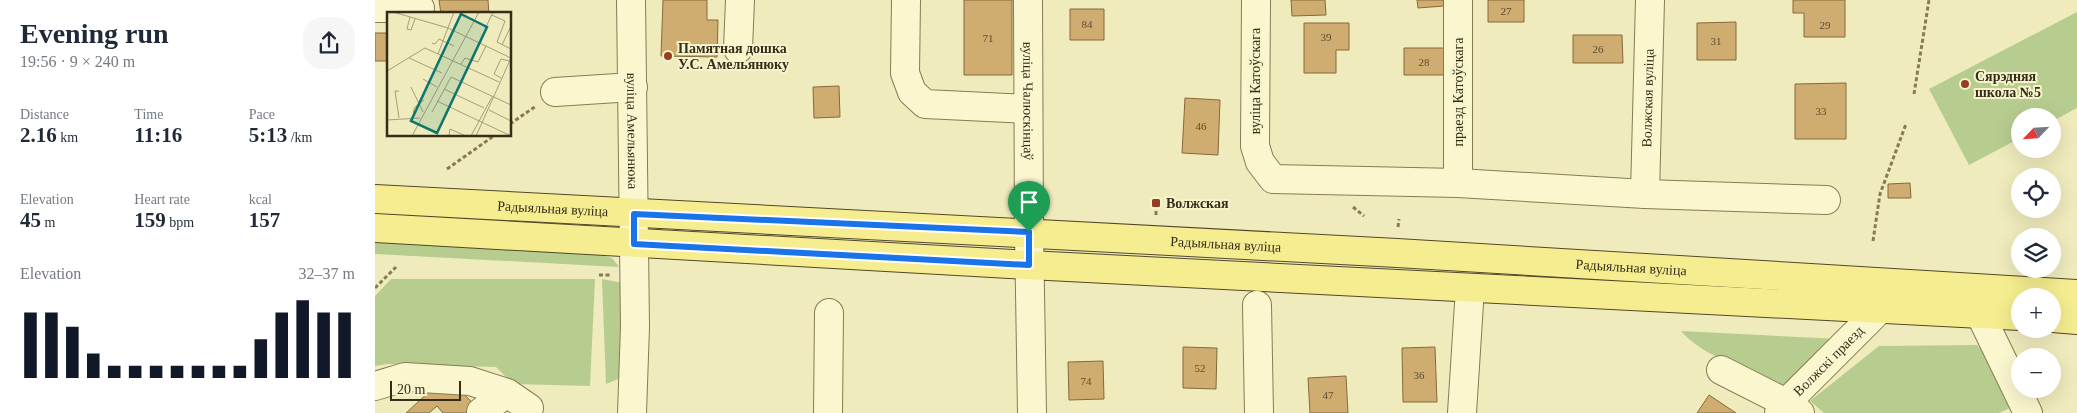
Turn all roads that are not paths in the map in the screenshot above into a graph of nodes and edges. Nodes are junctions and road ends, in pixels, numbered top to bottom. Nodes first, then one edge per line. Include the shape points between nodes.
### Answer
1 (631, 0) edge
2 (740, 0) edge
3 (906, 0) edge
4 (1028, 0) edge
5 (1256, 0) edge
6 (1458, 0) edge
7 (1650, 0) edge
8 (375, 8) edge
9 (420, 8) dead end
10 (738, 49) dead end
11 (633, 87) junction
12 (555, 92) road end
13 (1028, 109) junction
14 (1458, 183) junction
15 (1645, 194) junction
16 (375, 199) edge
17 (1826, 200) dead end
18 (634, 214) junction
19 (375, 228) edge
20 (1029, 232) junction
21 (634, 244) junction
22 (1029, 265) junction
23 (1470, 288) junction
24 (2077, 294) edge
25 (1257, 305) dead end
26 (1880, 310) junction
27 (829, 313) dead end
28 (1980, 314) junction
29 (2011, 316) edge
30 (2061, 319) edge
31 (2077, 320) edge
32 (1721, 370) dead end
33 (375, 386) edge
34 (1788, 410) edge
35 (481, 412) edge
36 (2026, 412) edge
37 (632, 413) edge
38 (828, 413) edge
39 (1032, 413) edge
40 (1259, 413) edge
41 (1462, 413) edge

1 - 11 street, вуліца Амельянюка
2 - 10 street
3 - 13 street via 905,73 912,92 925,104
4 - 13 street, вуліца Чалюскінцаў
5 - 14 street, вуліца Катоўскага via 1255,146 1260,162 1273,178
6 - 14 street, праезд Катоўскага
7 - 15 street, Волжская вуліца
8 - 9 street
11 - 12 street
11 - 18 street, вуліца Амельянюка
13 - 20 street, вуліца Чалюскінцаў
14 - 15 street
15 - 17 street
16 - 18 main road, Радыяльная вуліца
18 - 20 main road, Радыяльная вуліца
18 - 21 street, вуліца Амельянюка
19 - 21 main road, Радыяльная вуліца
20 - 22 street, вуліца Чалюскінцаў
20 - 24 main road, Радыяльная вуліца
21 - 22 main road, Радыяльная вуліца
21 - 37 street, вуліца Амельянюка
22 - 23 main road, Радыяльная вуліца
22 - 39 street, вуліца Чалюскінцаў
23 - 26 main road, Радыяльная вуліца
23 - 41 street
25 - 40 street
26 - 28 main road, Радыяльная вуліца
26 - 34 street, Волжскі праезд
27 - 38 street
28 - 29 main road, Радыяльная вуліца
28 - 36 street
30 - 31 main road
32 - 34 street
33 - 35 street via 405,378 470,381 518,400

